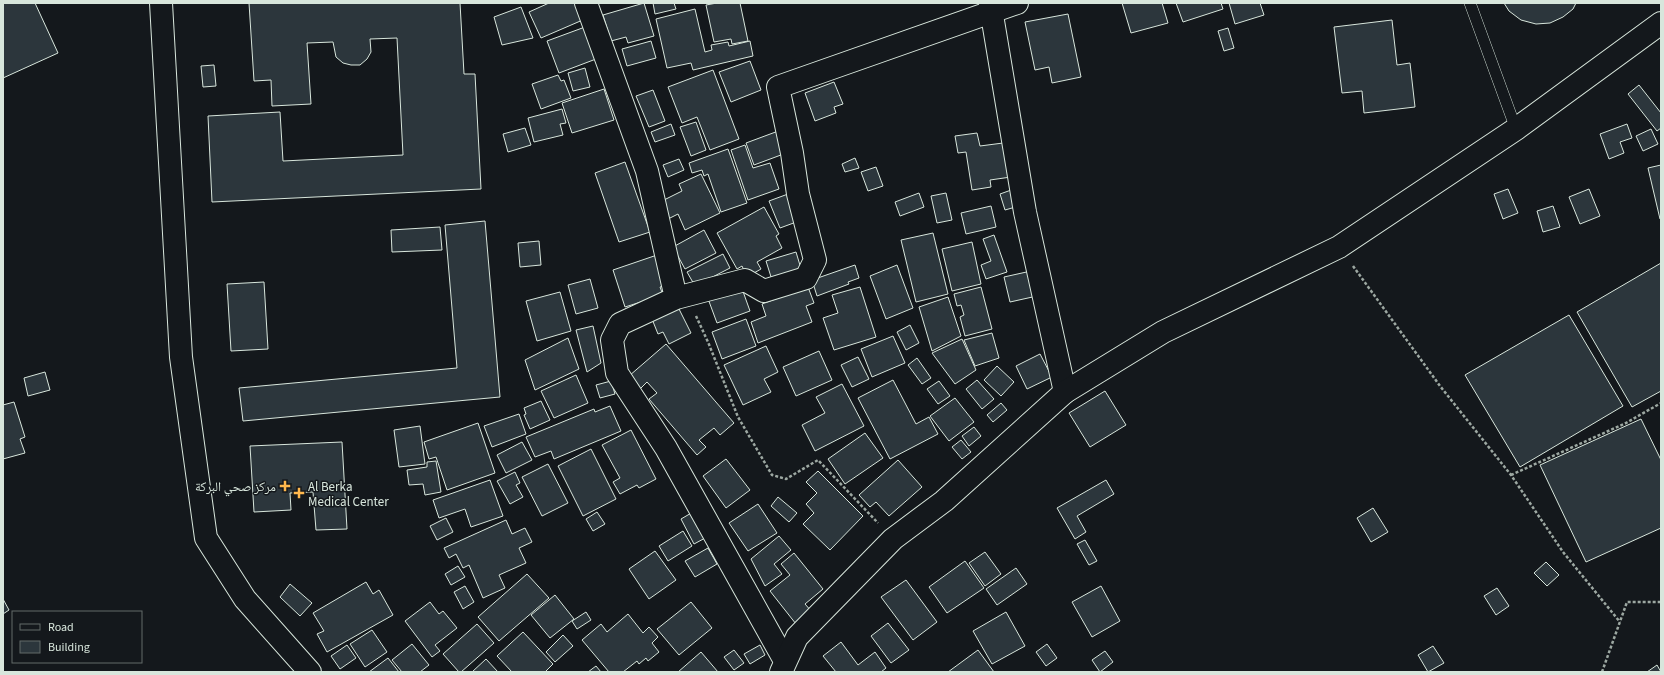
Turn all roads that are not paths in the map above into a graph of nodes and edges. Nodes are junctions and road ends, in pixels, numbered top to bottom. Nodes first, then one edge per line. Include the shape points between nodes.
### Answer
1 (161, 3) edge
2 (586, 3) edge
3 (1017, 3) edge
4 (1470, 3) edge
5 (990, 7) edge
6 (1659, 32) edge
7 (1516, 129) junction
8 (681, 296) junction
9 (1065, 392) junction
10 (783, 666) edge
11 (310, 672) edge

1 - 11 street via 181,357 206,538 245,599
2 - 8 street via 647,171
3 - 5 street
4 - 7 lane
5 - 8 street via 778,87 798,194 815,260 806,278 764,291 745,280
5 - 9 street via 1025,212
6 - 7 street
7 - 9 street via 1339,247 1163,332
8 - 10 street via 620,324 612,340 617,373 666,448
9 - 10 street via 944,501 893,539 797,637

